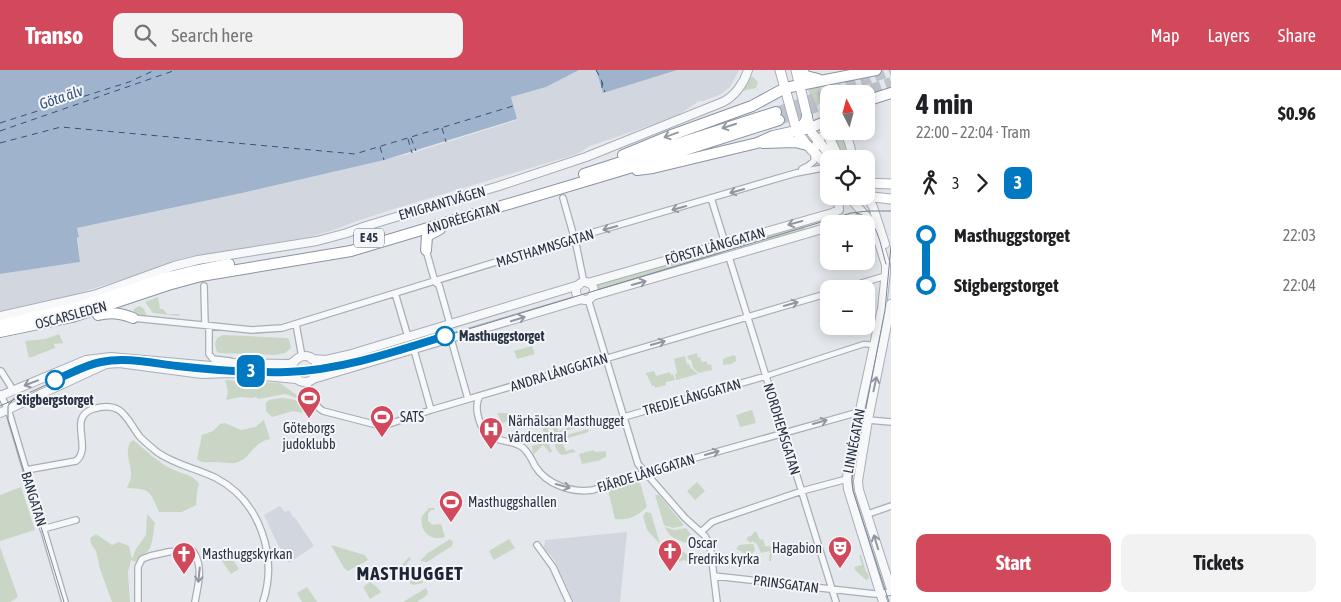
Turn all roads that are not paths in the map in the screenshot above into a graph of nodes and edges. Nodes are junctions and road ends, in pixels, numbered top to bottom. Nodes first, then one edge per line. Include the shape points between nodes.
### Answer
1 (780, 70) edge
2 (876, 70) edge
3 (750, 71) edge
4 (798, 71) edge
5 (821, 81) junction
6 (799, 85) junction
7 (785, 88) junction
8 (891, 93) edge
9 (875, 98) edge
10 (806, 116) junction
11 (820, 124) edge
12 (810, 128) junction
13 (797, 132) junction
14 (820, 139) edge
15 (757, 143) junction
16 (813, 146) junction
17 (820, 151) edge
18 (820, 155) edge
19 (820, 169) edge
20 (621, 170) junction
21 (589, 173) junction
22 (796, 173) junction
23 (875, 183) edge
24 (891, 184) edge
25 (875, 197) edge
26 (563, 198) dead end
27 (711, 198) junction
28 (891, 199) edge
29 (840, 205) edge
30 (856, 205) edge
31 (871, 205) edge
32 (865, 215) edge
33 (447, 222) junction
34 (820, 229) edge
35 (875, 230) edge
36 (394, 238) junction
37 (574, 238) junction
38 (725, 243) junction
39 (426, 250) junction
40 (729, 257) junction
41 (891, 265) edge
42 (886, 277) junction
43 (872, 280) edge
44 (435, 282) junction
45 (584, 284) junction
46 (204, 286) dead end
47 (140, 290) junction
48 (395, 293) junction
49 (820, 296) edge
50 (587, 298) junction
51 (891, 304) edge
52 (0, 316) edge
53 (72, 317) junction
54 (746, 317) junction
55 (134, 318) joint
56 (296, 324) junction
57 (450, 324) junction
58 (0, 325) edge
59 (207, 326) junction
60 (0, 332) edge
61 (888, 336) edge
62 (408, 337) junction
63 (451, 339) junction
64 (875, 345) junction
65 (414, 350) junction
66 (605, 358) junction
67 (299, 359) junction
68 (312, 359) junction
69 (254, 362) junction
70 (0, 371) edge
71 (766, 376) junction
72 (296, 379) junction
73 (310, 381) junction
74 (13, 390) junction
75 (0, 396) edge
76 (478, 397) junction
77 (468, 399) junction
78 (431, 410) junction
79 (4, 411) edge
80 (860, 412) junction
81 (624, 417) junction
82 (868, 420) junction
83 (891, 422) edge
84 (784, 433) junction
85 (26, 470) junction
86 (645, 473) junction
87 (847, 479) junction
88 (802, 491) junction
89 (891, 506) edge
90 (868, 514) junction
91 (76, 520) dead end
92 (43, 529) junction
93 (702, 531) junction
94 (537, 545) dead end
95 (714, 576) junction
96 (832, 590) junction
97 (887, 594) edge
98 (65, 602) edge
99 (138, 602) edge
100 (195, 602) edge
101 (263, 602) edge
102 (569, 602) edge
103 (717, 602) edge
104 (836, 602) edge

1 - 7 main road
2 - 5 highway
3 - 52 street, EMIGRANTVÄGEN via 735,93 723,102 613,147 499,186 316,241 198,260 94,295
4 - 5 highway
4 - 6 main road
5 - 6 highway
6 - 7 highway
6 - 10 main road
7 - 13 main road
7 -> 21 highway via 752,106 646,145
8 - 9 highway
10 - 12 main road
10 - 13 highway
11 - 12 highway
12 - 13 highway
12 - 16 main road
13 - 15 highway via 773,136
13 - 16 main road
14 - 16 street, MASTHAMNSGATAN
15 - 16 highway via 795,142
15 - 20 highway via 653,168
16 - 17 main road
16 - 18 main road
16 - 22 street, MASTHAMNSGATAN via 814,161
19 - 22 street, MASTHAMNSGATAN
20 -> 21 highway, ANDRÉEGATAN / E 45 via 777,116
20 - 33 highway, ANDRÉEGATAN / E 45
21 - 47 highway, ANDRÉEGATAN / E 45 via 347,244 208,267
22 -> 27 street, MASTHAMNSGATAN
23 - 24 main road
25 - 28 main road
26 - 37 street
27 -> 37 street, MASTHAMNSGATAN
27 - 38 street
29 -> 38 street, FÖRSTA LÅNGGATAN via 839,210 832,214
30 - 32 street, LINNÉGATAN
31 - 41 street
33 - 36 highway, ANDRÉEGATAN / E 45
33 - 39 highway via 427,236
34 - 40 street, FÖRSTA LÅNGGATAN
35 - 42 street, LINNÉGATAN via 886,265
36 - 39 highway via 416,239
36 - 47 highway, ANDRÉEGATAN / E 45 via 338,254 201,276
37 - 44 street, MASTHAMNSGATAN
37 - 45 street
38 - 45 street, FÖRSTA LÅNGGATAN
39 - 44 street
50 -> 40 street, FÖRSTA LÅNGGATAN
40 - 54 street, NORDHEMSGATAN
42 - 43 street
42 - 64 street, LINNÉGATAN
44 - 48 street, MASTHAMNSGATAN
44 - 57 street via 439,285
45 - 50 street via 593,288
45 - 50 street via 577,293
45 - 57 street, FÖRSTA LÅNGGATAN
46 - 59 street
47 - 53 highway, OSCARSLEDEN / E 45
47 - 58 highway, OSCARSLEDEN / E 45
48 - 56 street, MASTHAMNSGATAN
48 - 62 street
54 -> 49 street, ANDRA LÅNGGATAN
63 -> 50 street, FÖRSTA LÅNGGATAN
50 - 66 street
51 - 61 street, LINNÉGATAN
53 - 55 highway via 119,312
53 - 60 highway, OSCARSLEDEN / E 45
66 -> 54 street, ANDRA LÅNGGATAN
54 - 71 street, NORDHEMSGATAN
55 - 59 street, MASTHAMNSGATAN
56 - 59 street, MASTHAMNSGATAN via 262,330
56 - 67 street
57 - 62 street, FÖRSTA LÅNGGATAN
59 - 69 street via 208,350 213,359
82 -> 61 street, LINNÉGATAN
62 - 68 street, FÖRSTA LÅNGGATAN via 348,355 326,360
63 - 65 street, FÖRSTA LÅNGGATAN
63 - 77 street
64 - 71 street, TREDJE LÅNGGATAN via 864,344
64 - 80 street, LINNÉGATAN
65 - 73 street, FÖRSTA LÅNGGATAN
65 - 78 street
66 - 76 street, ANDRA LÅNGGATAN
66 - 81 street
67 - 68 street
67 - 69 street via 290,364
67 - 72 street via 292,369
68 - 73 street via 318,370
69 -> 74 street via 211,366 122,357 96,358
70 - 74 street
71 - 81 street, TREDJE LÅNGGATAN
71 - 84 street, NORDHEMSGATAN
72 - 73 street
72 - 79 street via 106,364
73 - 78 street, ANDRA LÅNGGATAN via 309,392 323,411 377,425
74 - 75 street
75 - 79 street, BANGATAN
76 - 77 street, ANDRA LÅNGGATAN
76 -> 86 street, FJÄRDE LÅNGGATAN via 476,406 486,434 523,447 541,474 556,485 590,490
77 - 78 street, ANDRA LÅNGGATAN
79 - 85 street, BANGATAN
84 -> 80 street, FJÄRDE LÅNGGATAN
80 - 87 street, LINNÉGATAN
81 - 86 street via 638,464
82 - 83 street
82 - 90 street, LINNÉGATAN via 858,481
86 -> 84 street, FJÄRDE LÅNGGATAN
84 - 88 street, NORDHEMSGATAN
85 - 92 street, BANGATAN
85 - 101 street via 76,461 83,450 80,425 86,412 109,408 122,412 157,452 173,462 221,481 249,507 267,548 268,582
86 - 93 street via 685,518
87 - 88 street
87 - 97 street, LINNÉGATAN
88 - 93 street via 717,520
88 - 96 street, NORDHEMSGATAN
89 - 90 street
97 -> 90 street, LINNÉGATAN
91 - 92 street
92 - 98 street, BANGATAN
93 - 95 street via 710,545
94 - 102 street via 553,567
95 - 96 street, PRINSGATAN
95 - 103 street
96 - 97 street, PRINSGATAN
96 - 104 street, NORDHEMSGATAN
99 -> 100 street via 138,567 142,559 186,550 193,551 200,564

